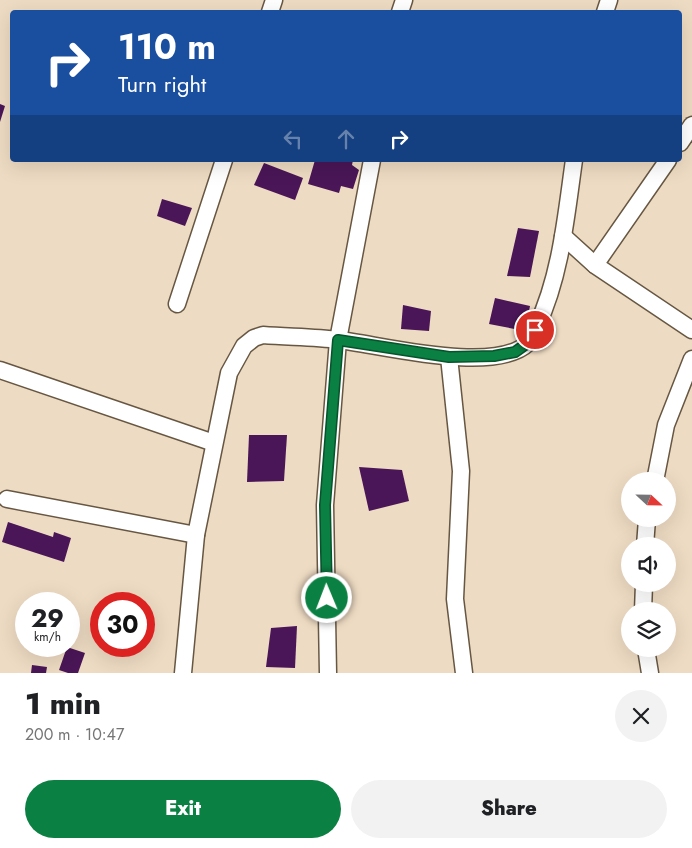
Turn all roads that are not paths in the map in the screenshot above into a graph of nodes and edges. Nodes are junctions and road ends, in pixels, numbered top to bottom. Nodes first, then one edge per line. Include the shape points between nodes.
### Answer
1 (692, 125) edge
2 (682, 140) edge
3 (223, 162) edge
4 (372, 162) edge
5 (574, 162) edge
6 (667, 162) edge
7 (562, 236) junction
8 (594, 265) junction
9 (177, 304) dead end
10 (692, 330) edge
11 (338, 340) junction
12 (449, 357) junction
13 (692, 359) edge
14 (0, 370) edge
15 (214, 443) junction
16 (657, 472) edge
17 (7, 499) dead end
18 (196, 535) junction
19 (647, 657) edge
20 (183, 673) edge
21 (328, 673) edge
22 (464, 673) edge
23 (650, 673) edge

1 - 2 street
3 - 9 street
4 - 11 street
5 - 7 street
6 - 8 street
7 - 8 street
7 - 12 street via 550,291 529,342 515,352 494,356
8 - 10 street
11 - 12 street
11 - 15 street via 263,335 244,346 229,373
11 - 21 street via 325,505
12 - 22 street via 461,471 454,599
13 - 16 street via 666,425
14 - 15 street
15 - 18 street
17 - 18 street
18 - 20 street
19 - 23 street

